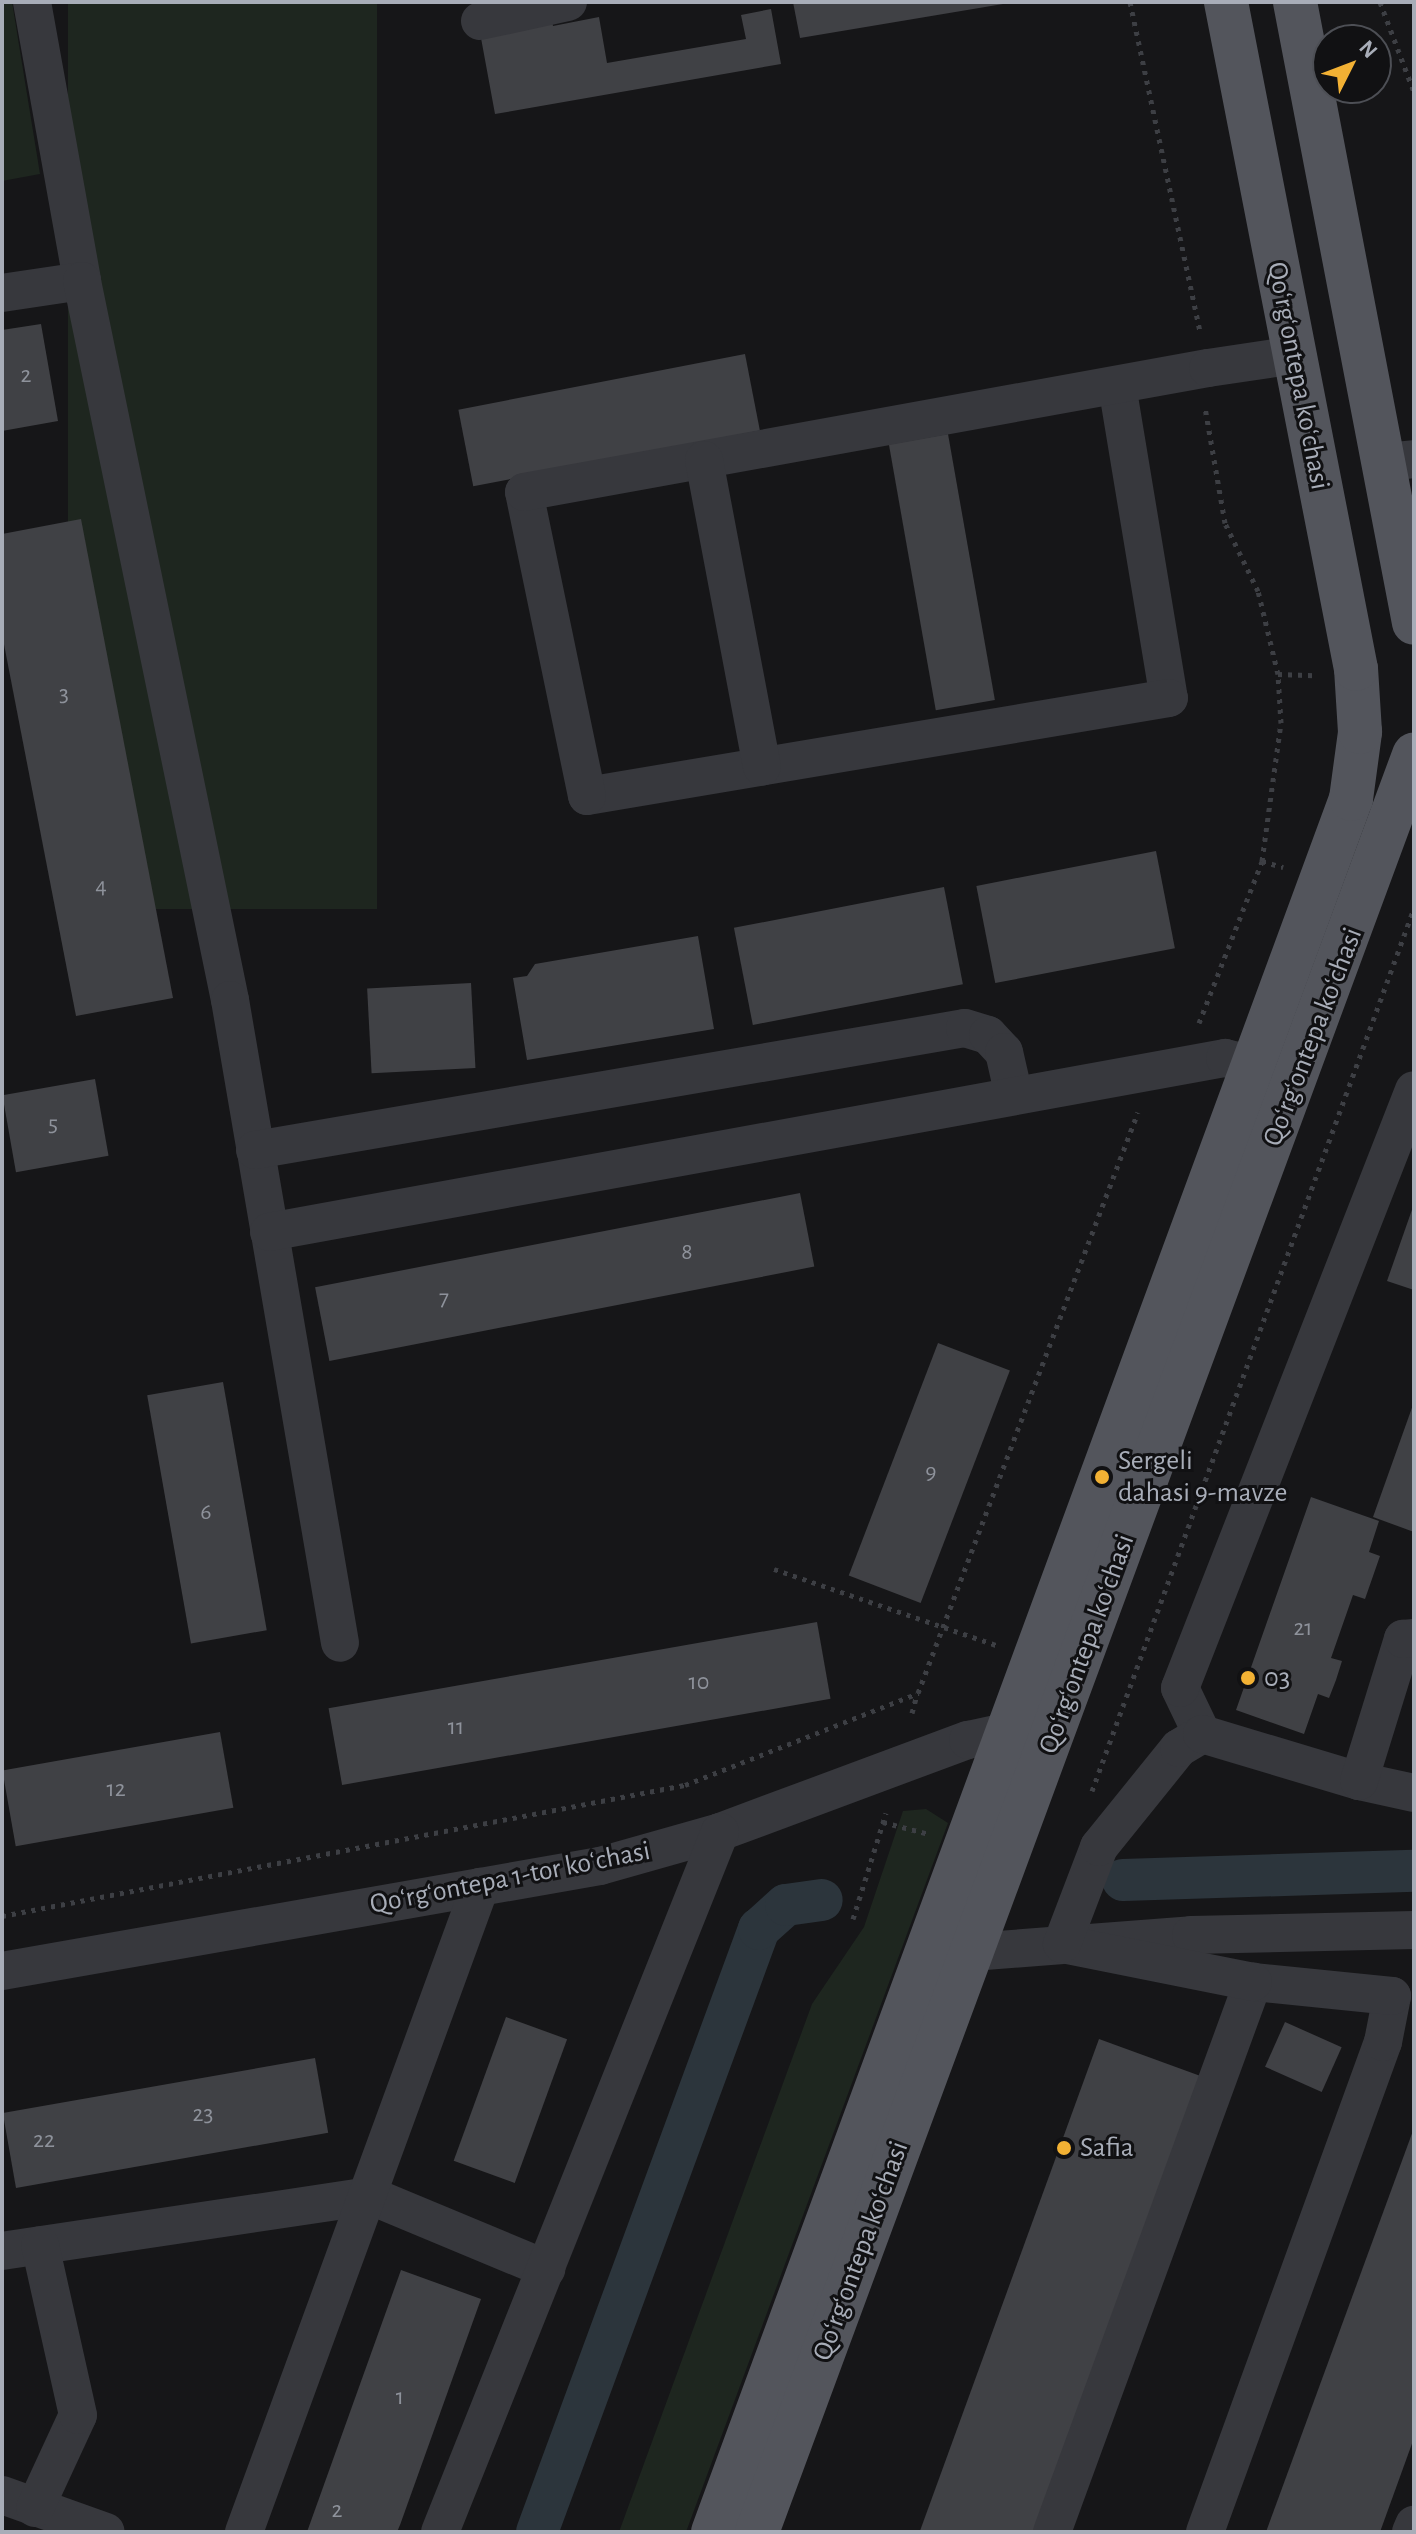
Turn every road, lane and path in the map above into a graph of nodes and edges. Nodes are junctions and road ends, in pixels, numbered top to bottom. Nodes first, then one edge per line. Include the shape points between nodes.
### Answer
1 (32, 2) edge
2 (568, 2) edge
3 (1130, 2) edge
4 (1226, 2) edge
5 (1295, 2) edge
6 (1380, 2) edge
7 (480, 21) dead end
8 (1414, 92) edge
9 (82, 281) junction
10 (2, 293) edge
11 (1295, 355) junction
12 (1208, 368) junction
13 (1117, 385) junction
14 (704, 460) junction
15 (1400, 460) edge
16 (1414, 623) edge
17 (1278, 674) junction
18 (1323, 675) dead end
19 (1414, 738) edge
20 (1414, 755) edge
21 (762, 767) junction
22 (1351, 799) junction
23 (1408, 801) edge
24 (1414, 908) edge
25 (1404, 936) junction
26 (1414, 939) edge
27 (1256, 1065) junction
28 (1154, 1071) junction
29 (1414, 1090) edge
30 (1014, 1096) junction
31 (255, 1150) junction
32 (269, 1232) junction
33 (774, 1569) dead end
34 (944, 1631) junction
35 (1414, 1638) edge
36 (340, 1643) dead end
37 (1002, 1646) dead end
38 (918, 1693) junction
39 (1124, 1695) dead end
40 (912, 1713) dead end
41 (1006, 1732) junction
42 (1202, 1734) junction
43 (1049, 1747) junction
44 (1359, 1781) junction
45 (1414, 1793) edge
46 (887, 1808) dead end
47 (883, 1822) junction
48 (720, 1832) junction
49 (942, 1837) dead end
50 (480, 1887) junction
51 (2, 1916) edge
52 (853, 1919) dead end
53 (1414, 1930) edge
54 (1062, 1944) junction
55 (952, 1946) junction
56 (2, 1971) edge
57 (1253, 1982) junction
58 (1403, 1996) edge
59 (371, 2196) junction
60 (40, 2245) junction
61 (2, 2251) edge
62 (546, 2269) junction
63 (19, 2502) edge
64 (1414, 2525) edge
65 (106, 2532) edge
66 (244, 2532) edge
67 (440, 2532) edge
68 (713, 2532) edge
69 (757, 2532) edge
70 (1052, 2532) edge
71 (1205, 2532) edge
72 (1411, 2532) edge

1 - 9 street
2 - 7 street
3 - 12 path
4 - 11 main road, Qoʻrgʻontepa koʻchasi
5 - 15 main road
6 - 8 path
9 - 10 street
9 - 31 street
11 - 12 street
11 - 22 main road, Qoʻrgʻontepa koʻchasi via 1356,669 1360,732
12 - 13 street
12 - 17 path via 1205,420 1225,523 1258,591
13 - 14 street
13 - 21 street via 1169,698
14 - 21 street
14 - 21 street via 524,492 587,796
15 - 16 main road
17 - 18 path
17 - 28 path via 1277,777 1262,861 1203,1019
19 - 22 main road, Qoʻrgʻontepa koʻchasi
20 - 23 main road, Qoʻrgʻontepa koʻchasi
22 - 23 main road
22 - 27 main road, Qoʻrgʻontepa koʻchasi
23 - 43 main road, Qoʻrgʻontepa koʻchasi
24 - 25 path
25 - 26 path
25 - 39 path
27 - 28 street via 1225,1058
27 - 41 main road, Qoʻrgʻontepa koʻchasi
28 - 30 street
28 - 34 path
29 - 42 street via 1180,1688
30 - 31 street via 1004,1052 988,1035 965,1028
30 - 32 street
31 - 32 street
32 - 36 street
33 - 34 path
34 - 37 path
34 - 38 path
35 - 44 street via 1403,1639
38 - 40 path
38 - 51 path via 685,1785
41 - 43 street
41 - 48 street, Qoʻrgʻontepa 1-tor koʻchasi
41 - 55 main road, Qoʻrgʻontepa koʻchasi
42 - 44 street
42 - 54 street via 1179,1748 1099,1847
43 - 55 main road, Qoʻrgʻontepa koʻchasi
44 - 45 street
46 - 47 path
47 - 49 path
47 - 52 path
48 - 50 street, Qoʻrgʻontepa 1-tor koʻchasi via 600,1866
48 - 62 street
50 - 56 street, Qoʻrgʻontepa 1-tor koʻchasi
50 - 59 street
53 - 54 street
54 - 55 street
54 - 57 street
55 - 68 main road, Qoʻrgʻontepa koʻchasi
55 - 69 main road, Qoʻrgʻontepa koʻchasi
57 - 58 street
57 - 70 street
58 - 71 street
59 - 60 street
59 - 62 street
59 - 66 street
60 - 61 street
60 - 63 street via 78,2415
62 - 67 street
63 - 65 street
64 - 72 street

